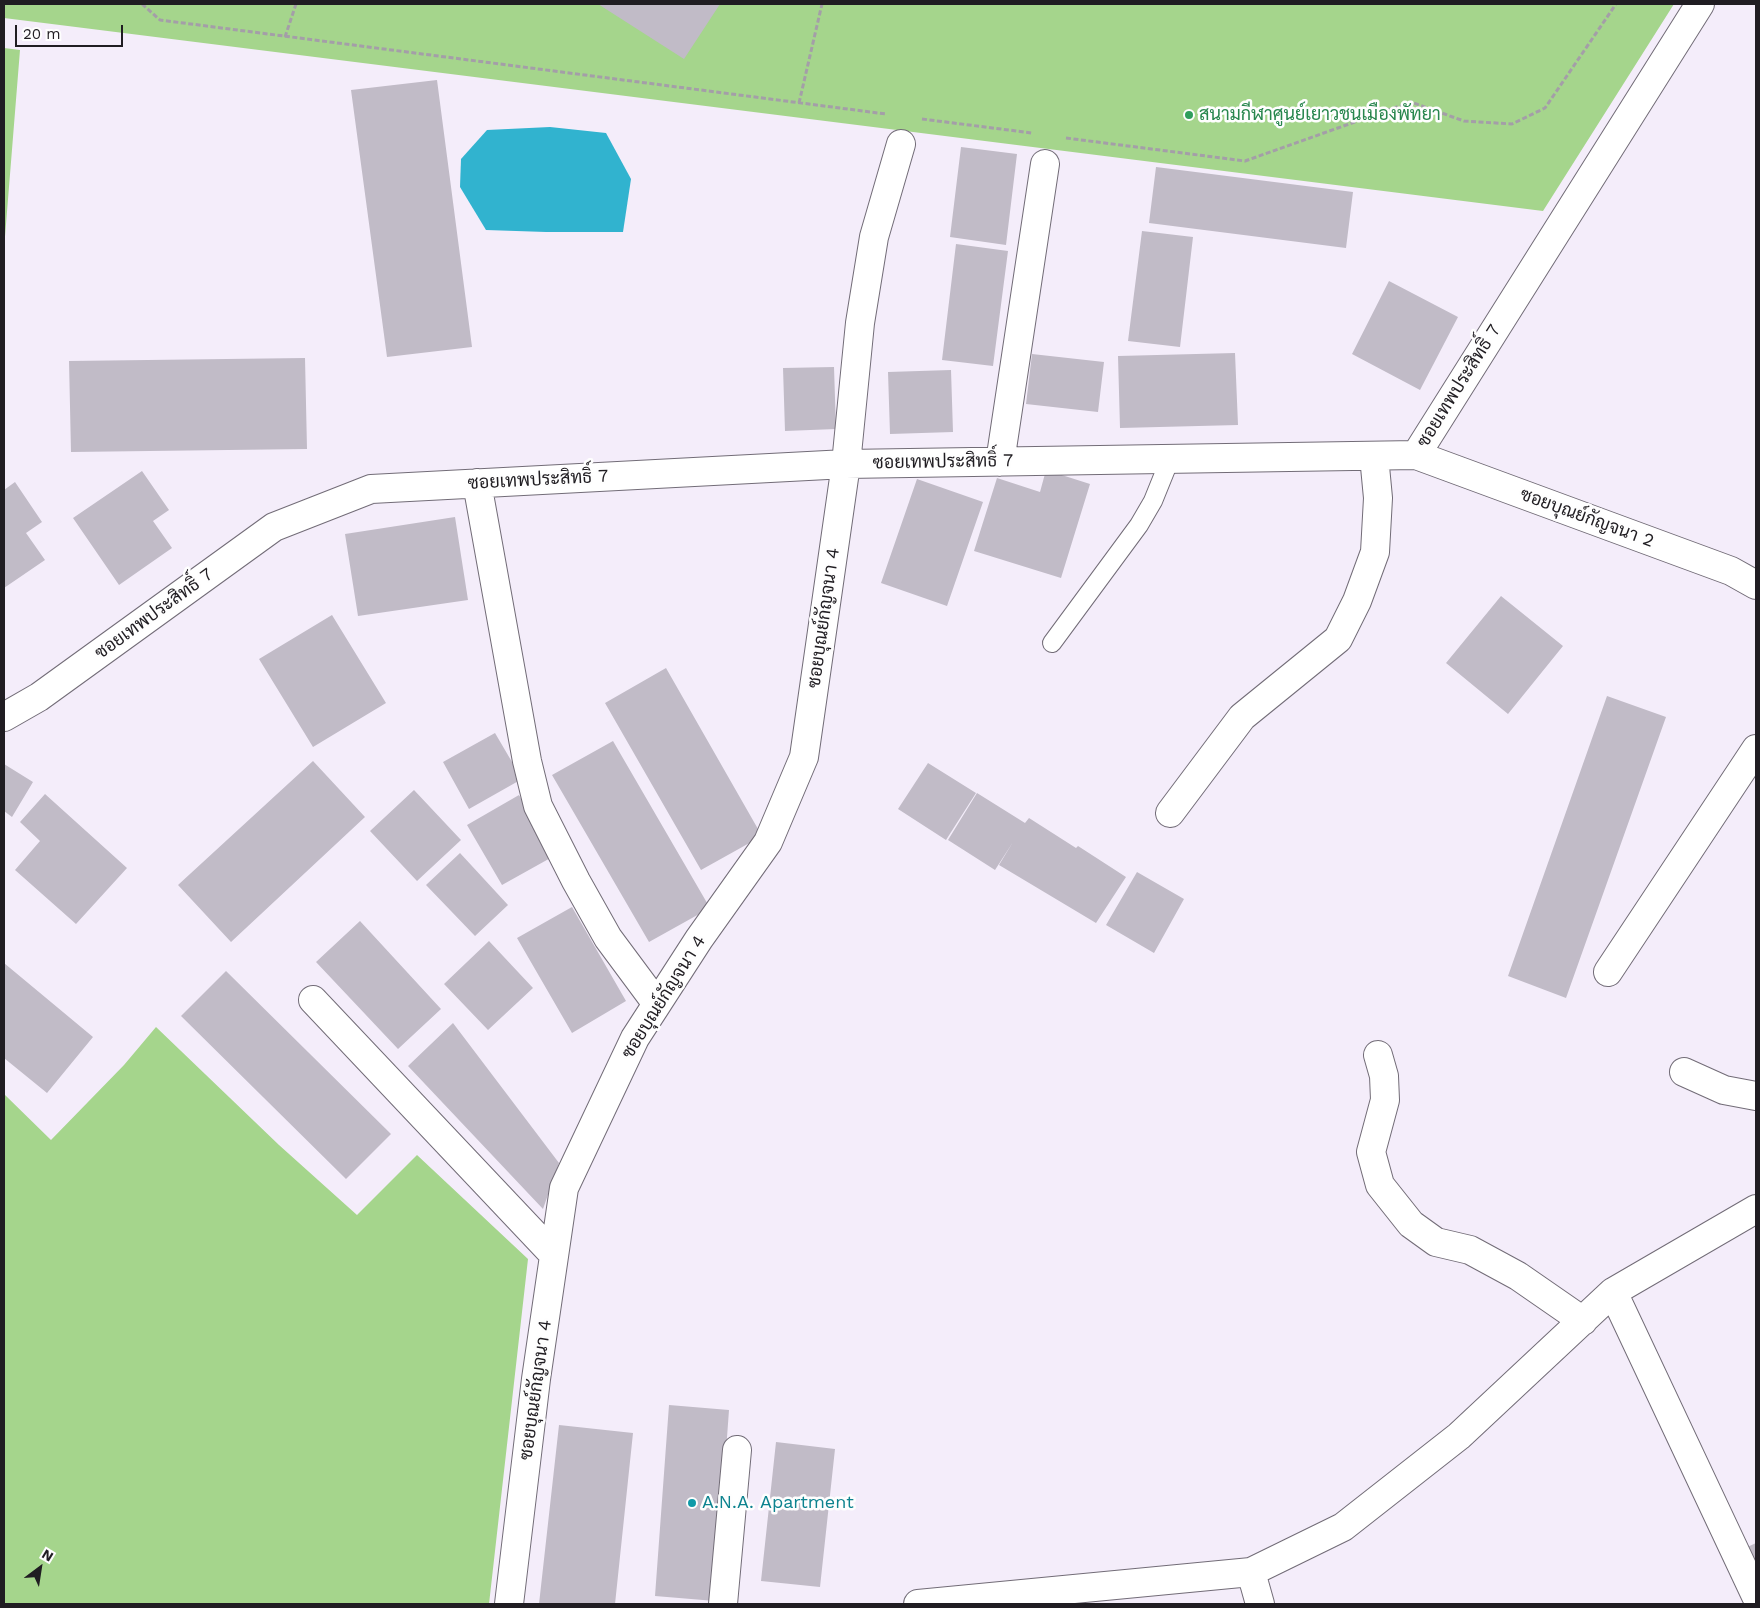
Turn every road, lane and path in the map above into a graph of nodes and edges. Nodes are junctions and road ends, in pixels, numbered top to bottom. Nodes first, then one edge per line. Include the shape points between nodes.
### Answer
1 (142, 4) edge
2 (296, 4) edge
3 (822, 4) edge
4 (1616, 4) edge
5 (1700, 4) edge
6 (286, 37) junction
7 (799, 103) junction
8 (888, 115) dead end
9 (918, 119) dead end
10 (1037, 134) dead end
11 (1057, 136) dead end
12 (901, 144) dead end
13 (1046, 164) dead end
14 (1416, 455) junction
15 (1374, 456) junction
16 (1170, 459) junction
17 (1000, 462) junction
18 (846, 464) junction
19 (477, 483) junction
20 (1756, 585) edge
21 (1052, 642) dead end
22 (4, 717) edge
23 (1756, 748) edge
24 (1170, 813) dead end
25 (1608, 972) dead end
26 (314, 1000) dead end
27 (657, 1004) junction
28 (1378, 1055) dead end
29 (1684, 1072) dead end
30 (1756, 1096) edge
31 (1756, 1209) edge
32 (554, 1255) junction
33 (1613, 1292) junction
34 (1583, 1321) junction
35 (737, 1450) dead end
36 (1250, 1572) junction
37 (1756, 1596) edge
38 (509, 1604) edge
39 (723, 1604) edge
40 (918, 1604) edge
41 (1260, 1604) edge

1 - 6 path via 160,20
2 - 6 path
3 - 7 path
4 - 11 path via 1545,108 1512,124 1464,120 1411,102 1245,161
5 - 14 street, ซอยเทพประสิทธิ์ 7
6 - 7 path
7 - 8 path
9 - 10 path
12 - 18 street, ซอยบุณย์กัญจนา 4 via 874,237 860,323
13 - 17 street
14 - 15 street, ซอยเทพประสิทธิ์ 7
14 - 20 street, ซอยบุณย์กัญจนา 2 via 1731,572
15 - 16 street, ซอยเทพประสิทธิ์ 7
15 - 24 street via 1378,498 1375,552 1338,639 1242,717
16 - 17 street, ซอยเทพประสิทธิ์ 7
16 - 21 lane via 1139,525
17 - 18 street, ซอยเทพประสิทธิ์ 7
18 - 19 street, ซอยเทพประสิทธิ์ 7
18 - 27 street, ซอยบุณย์กัญจนา 4 via 804,757 768,842
19 - 22 street, ซอยเทพประสิทธิ์ 7 via 372,489 274,527 39,697
19 - 27 street via 538,806 608,938
23 - 25 street
26 - 32 street
27 - 32 street, ซอยบุณย์กัญจนา 4 via 635,1038 564,1188
28 - 34 street via 1384,1076 1385,1100 1371,1152 1380,1185 1411,1224 1436,1242 1470,1250 1518,1276
29 - 30 street via 1724,1090
31 - 33 street
32 - 38 street, ซอยบุณย์กัญจนา 4
33 - 34 street
33 - 37 street
34 - 36 street via 1460,1436 1343,1527
35 - 39 street
36 - 40 street
36 - 41 street

